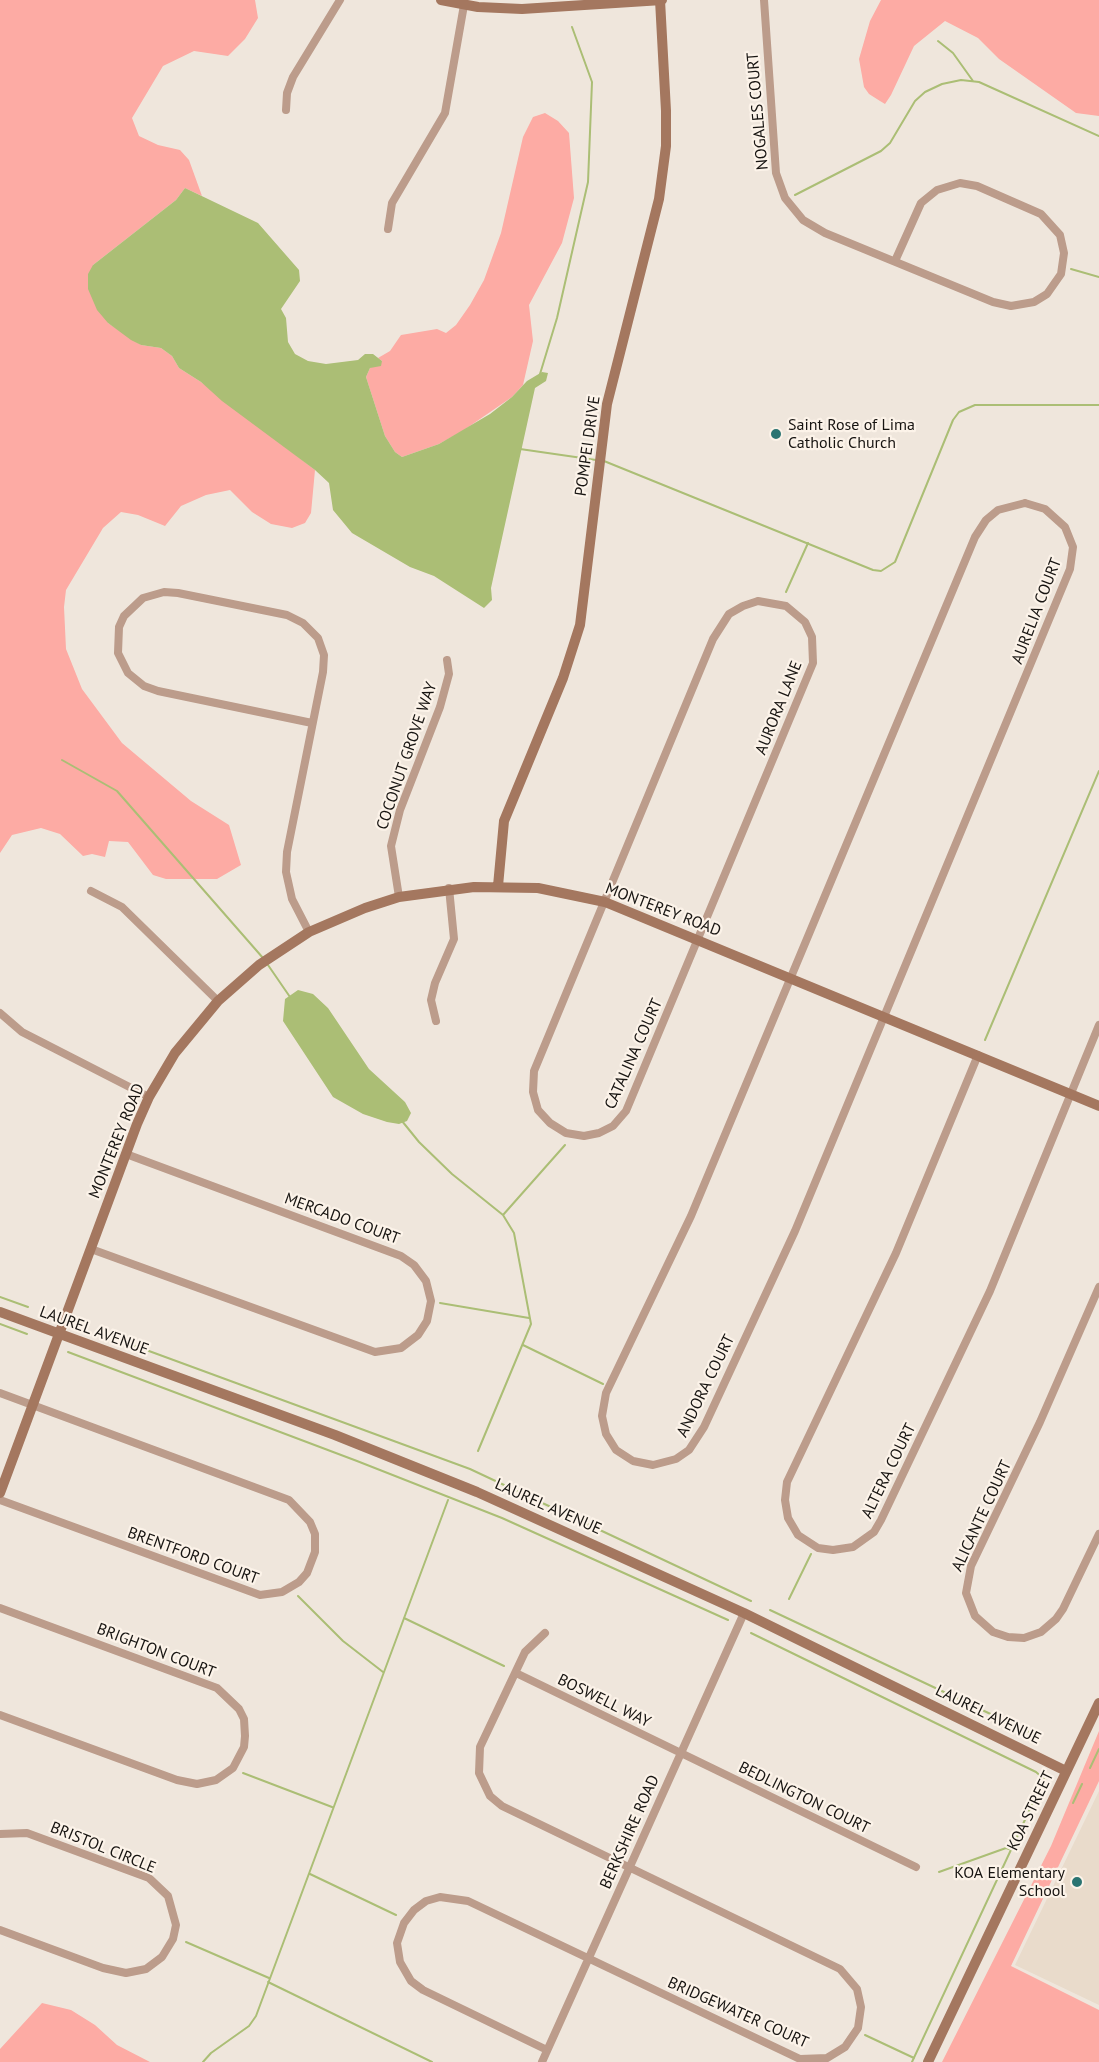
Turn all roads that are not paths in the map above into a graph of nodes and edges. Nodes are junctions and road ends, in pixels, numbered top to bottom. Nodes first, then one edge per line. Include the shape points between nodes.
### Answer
1 (340, 0) edge
2 (441, 0) edge
3 (661, 0) edge
4 (764, 0) edge
5 (600, 2) edge
6 (464, 5) junction
7 (286, 110) dead end
8 (388, 229) dead end
9 (895, 261) junction
10 (447, 660) dead end
11 (312, 723) junction
12 (498, 886) junction
13 (449, 888) junction
14 (91, 891) dead end
15 (399, 897) junction
16 (605, 902) junction
17 (309, 932) junction
18 (699, 939) junction
19 (792, 978) junction
20 (218, 1001) junction
21 (0, 1013) edge
22 (884, 1017) junction
23 (436, 1021) dead end
24 (1099, 1025) edge
25 (978, 1055) junction
26 (1070, 1094) junction
27 (149, 1097) junction
28 (1099, 1106) edge
29 (126, 1154) junction
30 (91, 1249) junction
31 (1099, 1287) edge
32 (0, 1312) edge
33 (59, 1334) junction
34 (0, 1393) edge
35 (33, 1405) junction
36 (0, 1493) edge
37 (0, 1500) edge
38 (1099, 1534) edge
39 (0, 1608) edge
40 (744, 1612) junction
41 (546, 1633) dead end
42 (516, 1673) junction
43 (1099, 1703) edge
44 (0, 1715) edge
45 (680, 1753) junction
46 (1066, 1771) junction
47 (0, 1834) edge
48 (630, 1867) junction
49 (916, 1867) dead end
50 (0, 1930) edge
51 (588, 1958) junction
52 (547, 2050) junction
53 (542, 2062) edge
54 (927, 2062) edge

1 - 7 street via 294,77 287,93
2 - 6 street
3 - 5 street
3 - 12 street, POMPEI DRIVE via 666,111 663,174 610,392 580,625 566,671 507,812
4 - 9 street, NOGALES COURT via 775,164 781,190 796,213 815,227
5 - 6 street via 522,9
6 - 8 street via 445,113 392,203
9 - 9 street, NOGALES COURT via 993,302 1018,306 1040,299 1052,288 1061,274 1064,253 1060,235 1041,214 977,186 960,183 937,189 921,203
10 - 15 street, COCONUT GROVE WAY via 449,674 440,707 400,810 391,846
11 - 11 street via 324,655 314,632 295,618 164,592 143,598 124,616 119,627 118,653 128,673 144,686
11 - 17 street via 286,872 292,899
12 - 13 street, MONTEREY ROAD
12 - 16 street, MONTEREY ROAD via 538,888
13 - 15 street, MONTEREY ROAD
13 - 23 street via 453,939 431,1000
14 - 20 street via 122,907
15 - 17 street, MONTEREY ROAD
16 - 18 street, MONTEREY ROAD
16 - 18 street, CATALINA COURT via 533,1078 538,1110 566,1133 599,1133 623,1116
16 - 18 street, AURORA LANE via 719,628 729,614 750,603 786,606 808,628 814,646 813,663
17 - 20 street, MONTEREY ROAD via 259,965
18 - 19 street, MONTEREY ROAD
19 - 22 street, MONTEREY ROAD
19 - 22 street, ANDORA COURT via 691,1216 606,1393 602,1416 606,1434 616,1450 633,1461 653,1465 668,1462 689,1450 698,1437 795,1231
19 - 22 street, AURELIA COURT via 980,527 1006,506 1039,506 1057,517 1069,534 1073,547 1070,569
20 - 27 street, MONTEREY ROAD via 175,1053
21 - 27 street via 22,1032
22 - 25 street, MONTEREY ROAD
24 - 26 street, ALTERA COURT
25 - 26 street, MONTEREY ROAD
25 - 26 street, ALTERA COURT via 896,1253 787,1482 788,1518 798,1535 812,1546 827,1550 852,1547 868,1537 881,1520 990,1291
26 - 28 street, MONTEREY ROAD
27 - 29 street, MONTEREY ROAD
29 - 30 street, MONTEREY ROAD
29 - 30 street, MERCADO COURT via 401,1256 426,1281 431,1301 427,1321 418,1335 401,1348 375,1352
30 - 33 street, MONTEREY ROAD
31 - 38 street, ALICANTE COURT via 971,1566 966,1593 975,1616 993,1632 1008,1637 1024,1638 1041,1632 1063,1609
32 - 33 street, LAUREL AVENUE
33 - 35 street, MONTEREY ROAD
33 - 40 street, LAUREL AVENUE via 335,1435 466,1488
34 - 35 street, BRENTFORD COURT
35 - 36 street, MONTEREY ROAD
35 - 37 street, BRENTFORD COURT via 289,1500 307,1516 313,1528 316,1541 312,1563 291,1588 261,1595
39 - 44 street, BRIGHTON COURT via 217,1688 233,1701 244,1719 244,1747 225,1775 207,1783 187,1783
40 - 45 street, BERKSHIRE ROAD
40 - 46 street, LAUREL AVENUE
41 - 42 street, BRIDGEWATER COURT via 525,1652
42 - 45 street, BOSWELL WAY
42 - 48 street, BRIDGEWATER COURT via 480,1747 477,1765 485,1789 502,1806
43 - 46 street, KOA STREET
45 - 48 street, BERKSHIRE ROAD
45 - 49 street, BEDLINGTON COURT
46 - 54 street, KOA STREET
47 - 50 street, BRISTOL CIRCLE via 27,1833 149,1878 168,1896 176,1925 173,1940 162,1957 146,1969 126,1973
48 - 51 street, BERKSHIRE ROAD
48 - 51 street, BRIDGEWATER COURT via 840,1969 852,1981 860,1998 858,2028 837,2053 818,2060 800,2059
51 - 52 street, BERKSHIRE ROAD
51 - 52 street, BRIDGEWATER COURT via 456,1897 426,1901 414,1910 400,1931 399,1962 417,1986
52 - 53 street, BERKSHIRE ROAD

